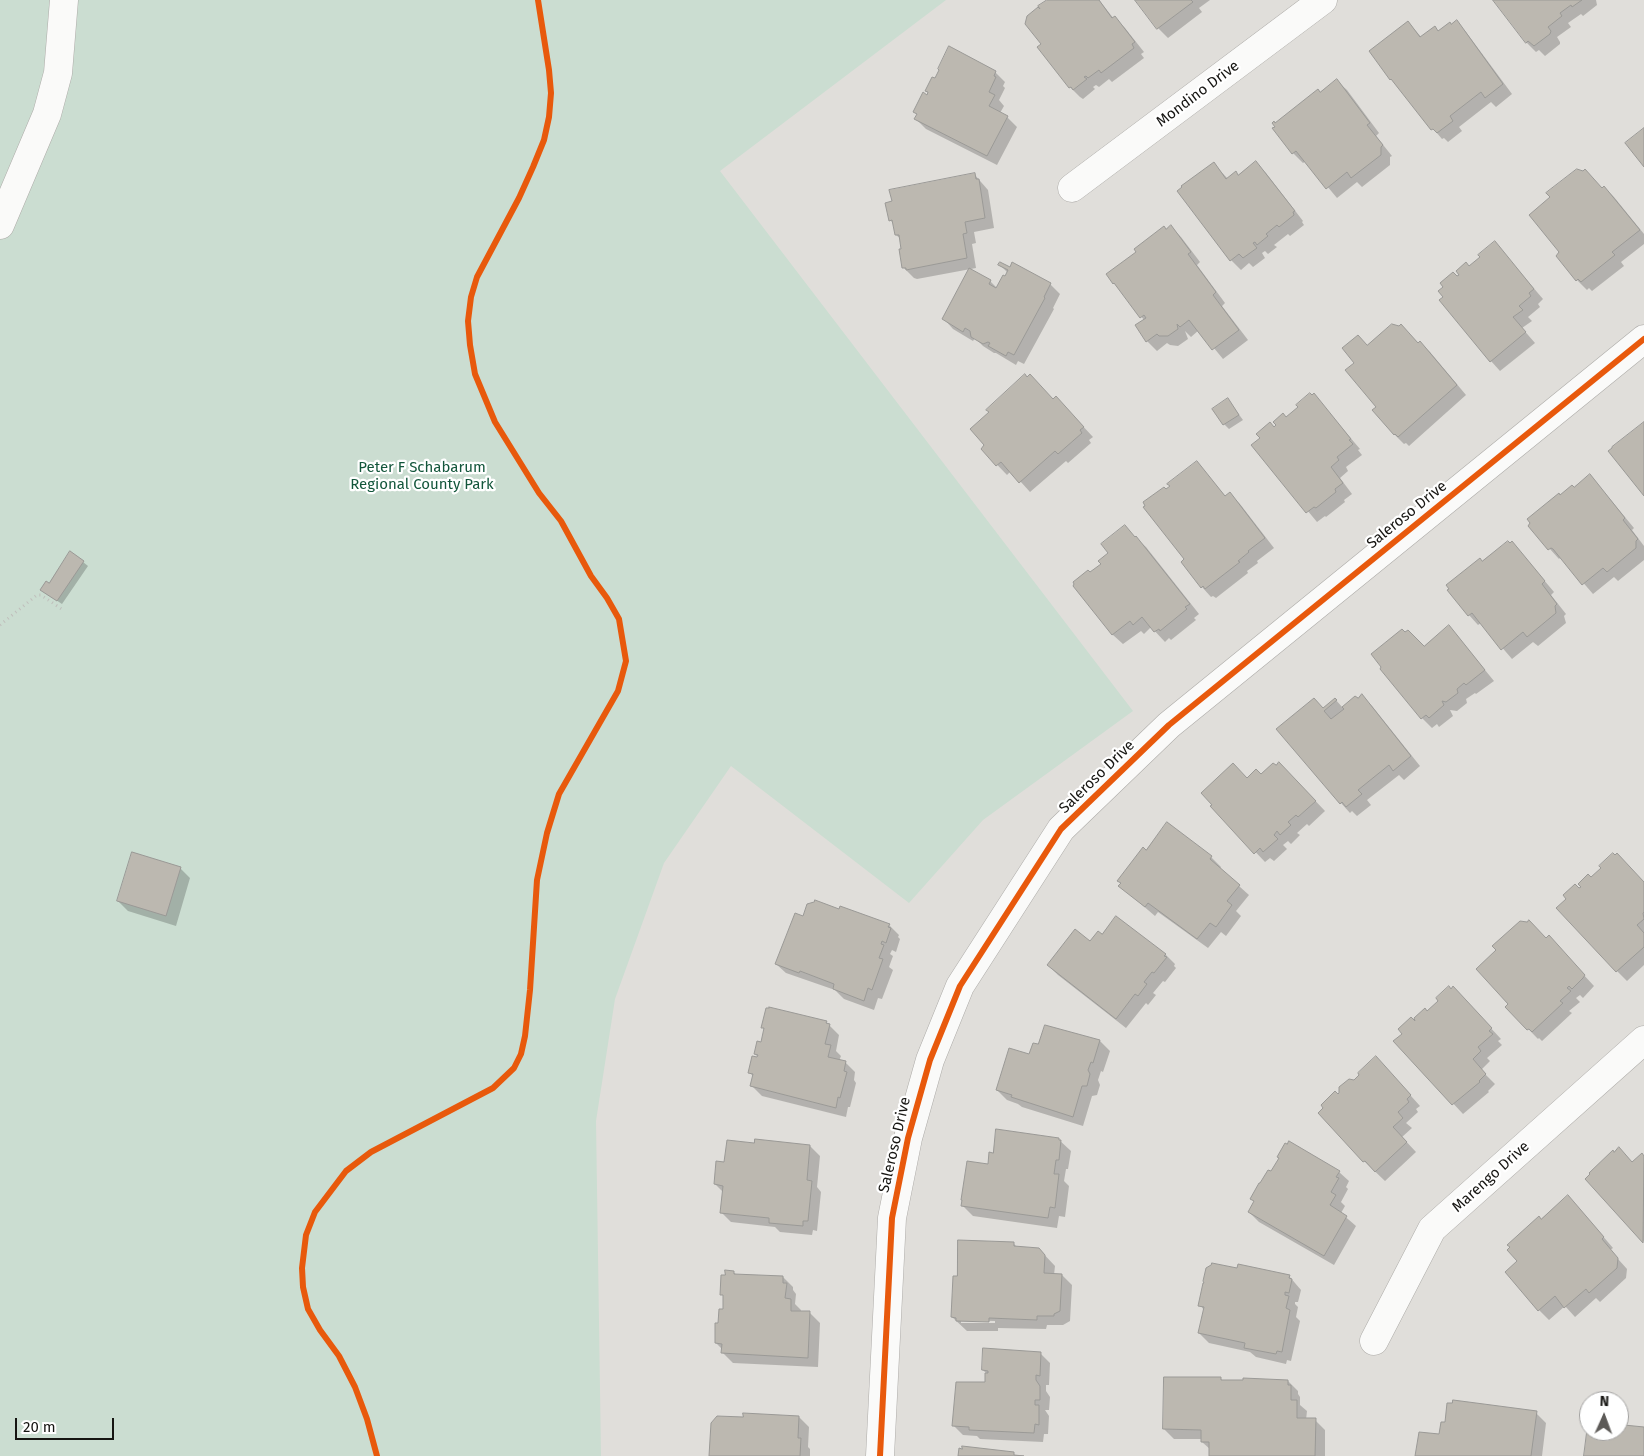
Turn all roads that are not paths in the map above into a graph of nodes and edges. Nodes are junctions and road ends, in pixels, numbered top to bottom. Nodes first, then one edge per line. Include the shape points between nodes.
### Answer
1 (64, 0) edge
2 (1323, 0) edge
3 (1072, 188) dead end
4 (0, 225) edge
5 (1644, 339) edge
6 (1644, 1040) edge
7 (1374, 1341) dead end
8 (880, 1456) edge

1 - 4 street via 58,74 47,114
2 - 3 street, Mondino Drive
5 - 8 street, Saleroso Drive via 1170,725 1061,829 960,986 930,1060 908,1138 892,1218
6 - 7 street, Marengo Drive via 1432,1229

